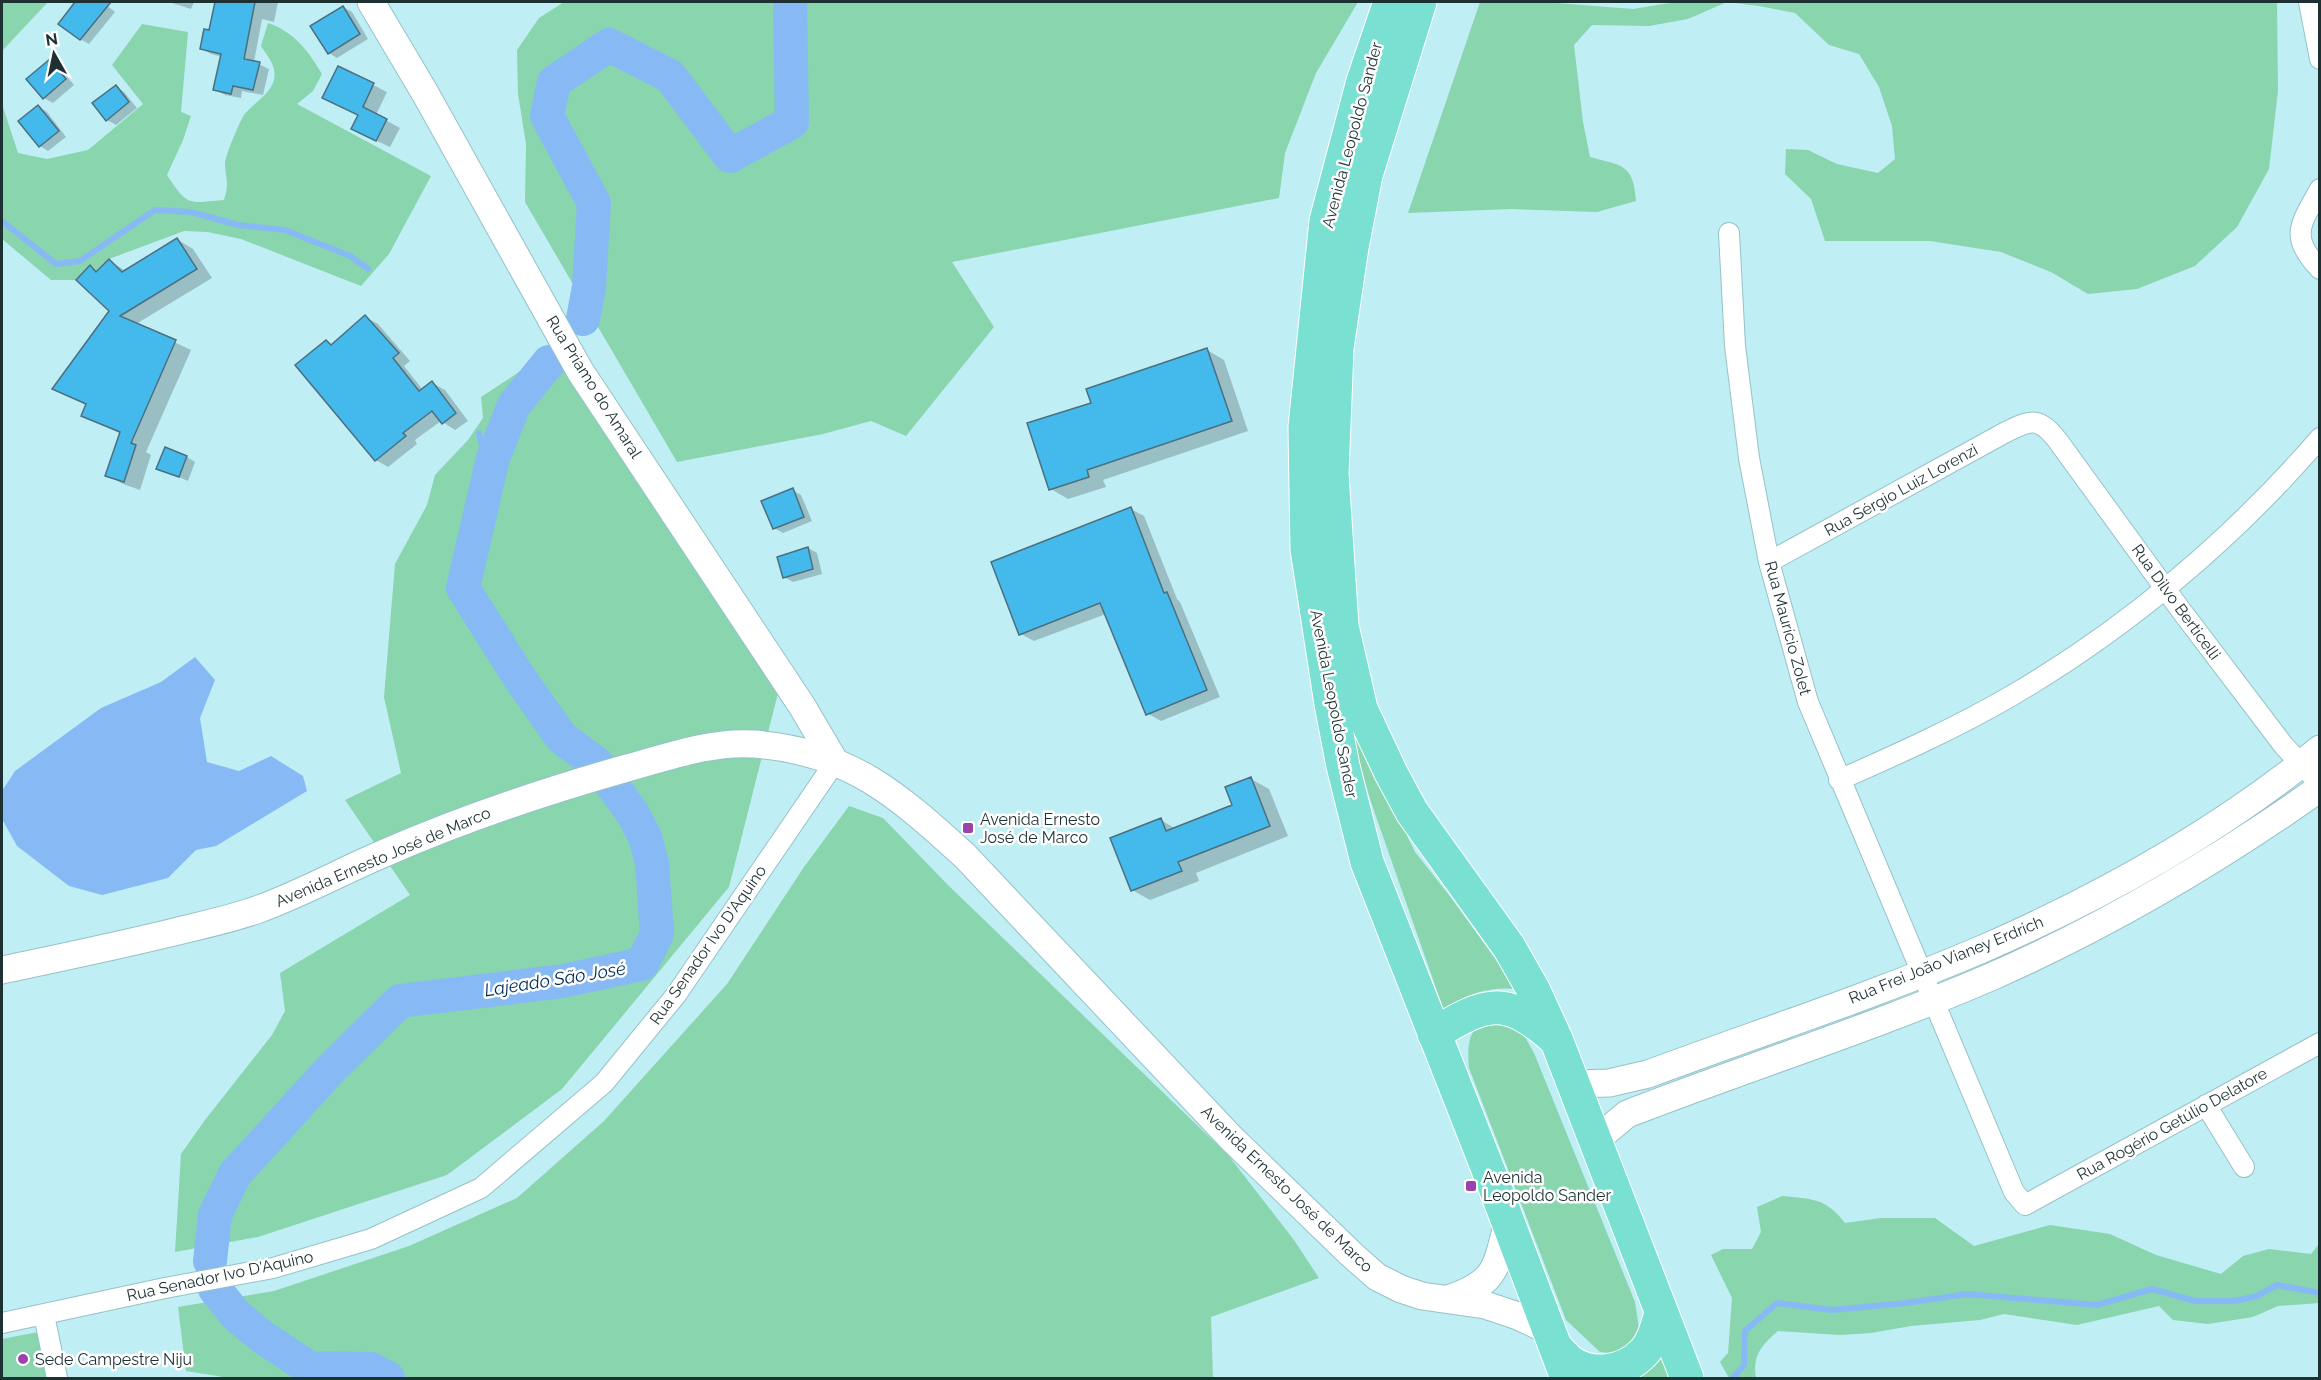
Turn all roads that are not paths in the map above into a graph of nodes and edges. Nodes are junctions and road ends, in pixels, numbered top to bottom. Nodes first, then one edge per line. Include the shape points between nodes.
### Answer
1 (371, 2) edge
2 (1390, 2) edge
3 (1420, 2) edge
4 (2309, 2) edge
5 (2319, 59) edge
6 (2319, 189) edge
7 (1729, 233) dead end
8 (2319, 269) edge
9 (2034, 421) joint
10 (2319, 438) edge
11 (1769, 562) junction
12 (2166, 588) junction
13 (2310, 757) edge
14 (835, 762) junction
15 (1839, 780) junction
16 (2319, 786) edge
17 (2, 970) edge
18 (1923, 973) junction
19 (1934, 1000) junction
20 (1434, 1034) junction
21 (1556, 1039) junction
22 (2319, 1043) edge
23 (1574, 1084) junction
24 (2206, 1105) junction
25 (1596, 1140) junction
26 (2244, 1167) dead end
27 (2025, 1205) joint
28 (1508, 1222) junction
29 (1448, 1299) junction
30 (1661, 1312) junction
31 (44, 1315) junction
32 (2, 1323) edge
33 (1552, 1339) junction
34 (57, 1378) edge
35 (1567, 1378) edge
36 (1686, 1378) edge

1 - 14 street, Rua Priamo do Amaral via 426,93 580,371
2 - 20 highway, Avenida Leopoldo Sander via 1326,221 1305,427 1307,549 1333,715 1367,862
3 - 21 highway, Avenida Leopoldo Sander via 1366,175 1337,348 1332,474 1342,626 1361,710 1391,773 1412,812 1509,947
4 - 5 street
6 - 8 street via 2303,219 2299,237 2305,253
7 - 11 street, Rua Maurício Zolet via 1741,402
9 - 11 street, Rua Sérgio Luiz Lorenzi via 2006,432
9 - 12 street, Rua Dilvo Berticelli via 2046,427 2058,441
10 - 12 street via 2255,508
11 - 15 street, Rua Maurício Zolet via 1808,702
12 - 13 street, Rua Dilvo Berticelli via 2284,746
12 - 15 street via 2064,663 2011,696 1902,753
13 - 16 street, Rua Dilvo Berticelli
13 - 18 street, Rua Frei João Vianey Erdrich via 2245,805 2148,865 2037,924
14 - 17 street, Avenida Ernesto José de Marco via 797,750 751,744 670,756 570,784 467,820 259,909 146,939
14 - 29 street, Avenida Ernesto José de Marco via 868,776 892,793 965,855 1231,1138 1351,1254 1377,1276 1401,1288 1422,1296
14 - 31 street, Rua Senador Ivo D'Aquino via 676,995 604,1083 481,1188 371,1239 273,1268
15 - 18 street, Rua Maurício Zolet
16 - 19 street, Rua Frei João Vianey Erdrich via 2217,858 2116,916 2050,950
18 - 19 street, Rua Maurício Zolet
18 - 23 street, Rua Frei João Vianey Erdrich via 1648,1074 1609,1083
19 - 25 street, Rua Frei João Vianey Erdrich via 1627,1114
19 - 27 street, Rua Maurício Zolet via 2014,1192
20 - 21 highway via 1475,1011 1500,1007 1521,1013
20 - 28 highway, Avenida Leopoldo Sander
21 - 23 highway, Avenida Leopoldo Sander
22 - 24 street, Rua Rogério Getúlio Delatore
23 - 25 highway, Avenida Leopoldo Sander
24 - 26 street
24 - 27 street, Rua Rogério Getúlio Delatore
25 - 30 highway, Avenida Leopoldo Sander
28 - 29 street via 1489,1277 1471,1291
28 - 33 highway, Avenida Leopoldo Sander
29 - 33 street, Avenida Ernesto José de Marco via 1518,1316
30 - 33 highway via 1654,1336 1643,1354 1627,1366 1608,1371 1588,1370 1570,1362
30 - 36 highway, Avenida Leopoldo Sander
31 - 32 street, Rua Senador Ivo D'Aquino
31 - 34 street
33 - 35 highway, Avenida Leopoldo Sander

